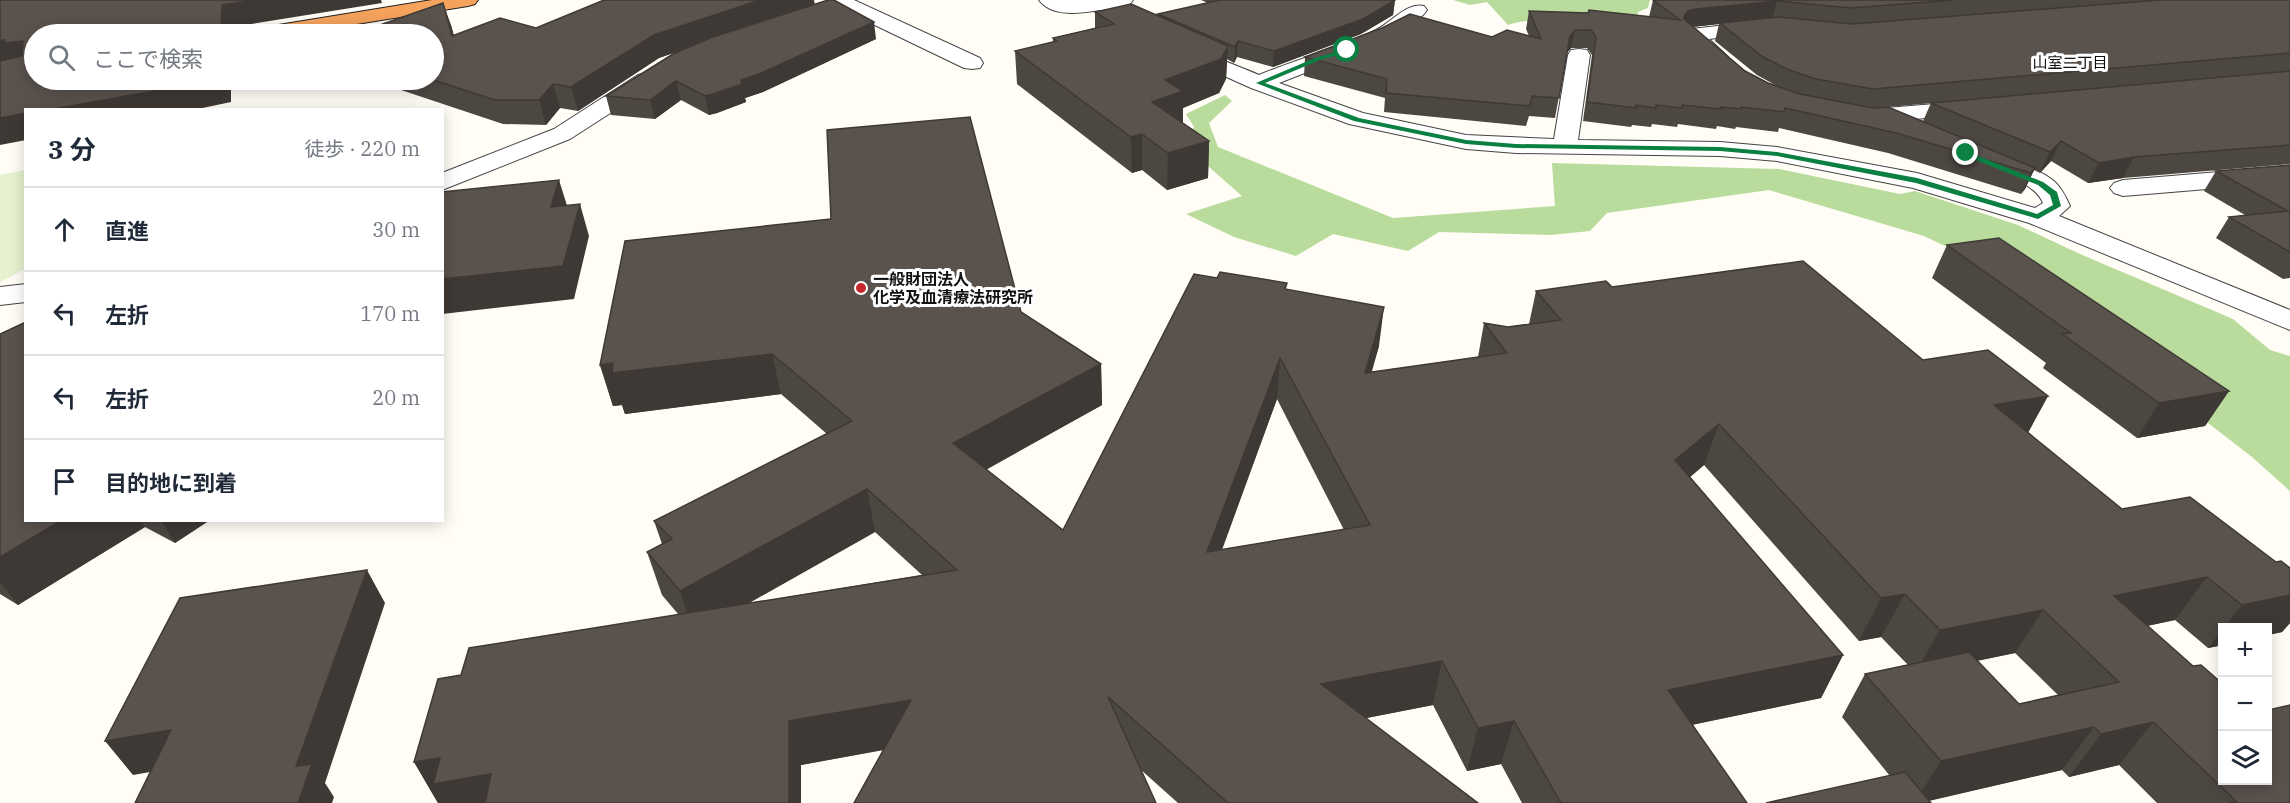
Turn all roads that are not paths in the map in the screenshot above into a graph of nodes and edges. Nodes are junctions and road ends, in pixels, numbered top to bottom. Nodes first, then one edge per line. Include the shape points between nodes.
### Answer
1 (468, 0) edge
2 (1049, 0) edge
3 (1110, 1) edge
4 (836, 4) edge
5 (1417, 10) dead end
6 (321, 24) edge
7 (1783, 27) edge
8 (1579, 55) dead end
9 (972, 63) dead end
10 (668, 65) edge
11 (1732, 69) edge
12 (1259, 83) junction
13 (1995, 106) edge
14 (1846, 114) edge
15 (1883, 116) junction
16 (1930, 137) edge
17 (1565, 146) junction
18 (1966, 153) edge
19 (2290, 174) edge
20 (444, 181) edge
21 (2123, 188) dead end
22 (2038, 217) junction
23 (24, 293) edge
24 (0, 296) edge
25 (2290, 321) edge

1 - 6 highway
2 - 3 street via 1065,7
3 - 12 street via 1121,20
4 - 9 street
5 - 12 street via 1409,19 1347,50
7 - 11 street via 1690,34
8 - 17 street
10 - 20 street via 562,134
12 - 17 street via 1357,119 1414,133 1466,142
13 - 15 street
14 - 15 street
15 - 16 street
17 - 22 street via 1777,154 1917,181
18 - 22 street via 2040,184 2054,194 2057,206
19 - 21 street
22 - 25 street
23 - 24 street

